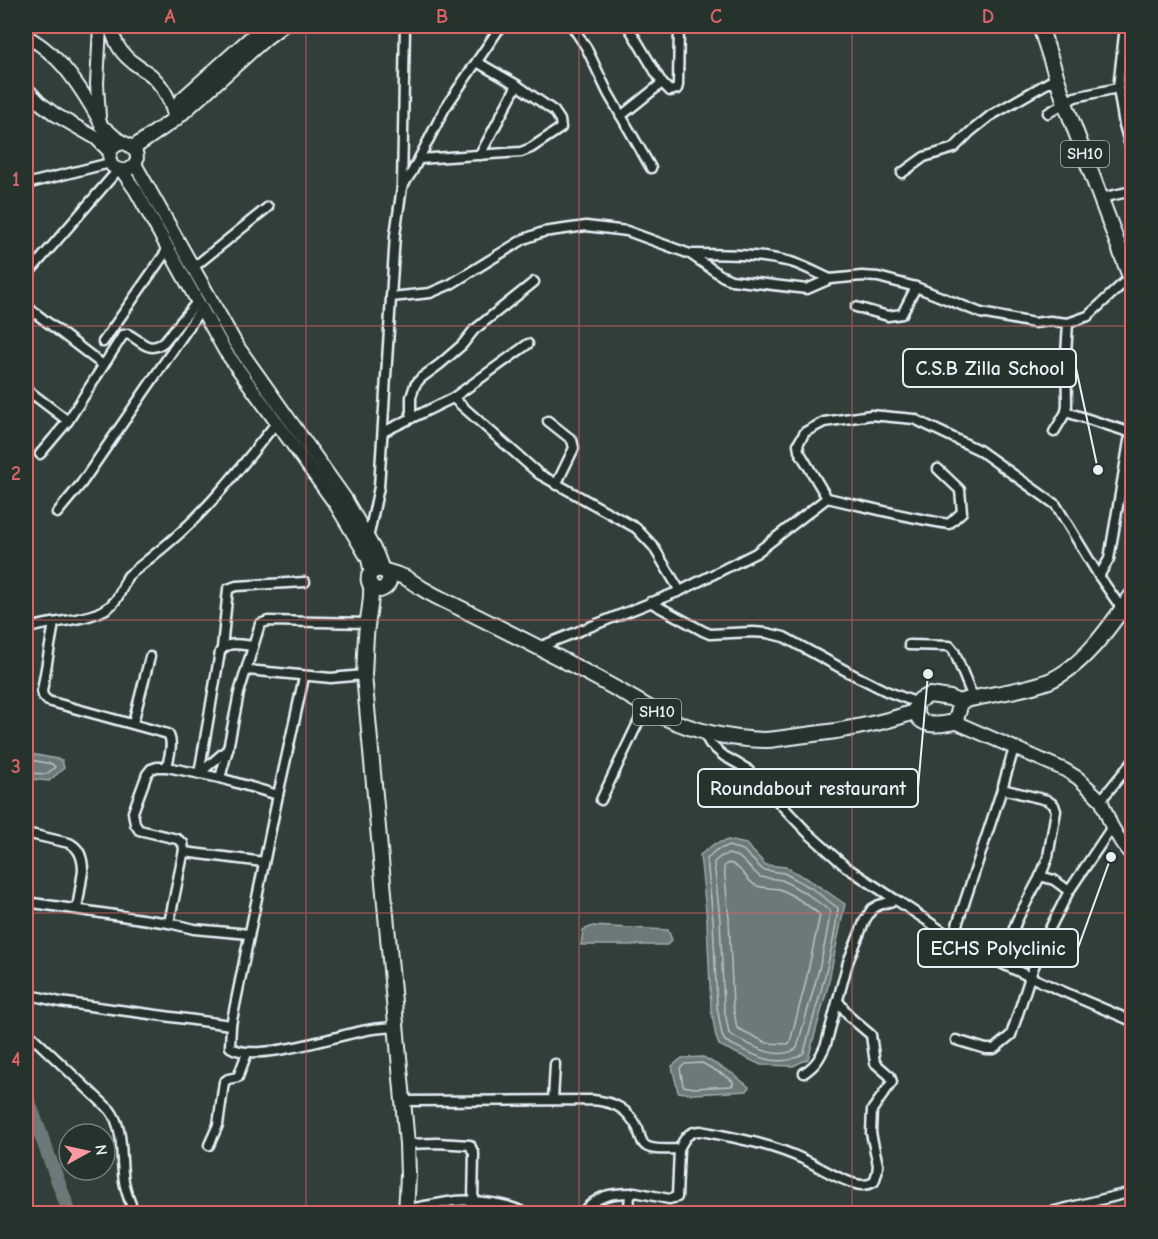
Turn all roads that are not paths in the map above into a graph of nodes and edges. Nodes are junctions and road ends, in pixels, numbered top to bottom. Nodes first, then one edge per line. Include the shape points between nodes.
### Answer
1 (30, 26) edge
2 (100, 26) edge
3 (110, 26) edge
4 (254, 26) edge
5 (266, 26) edge
6 (281, 26) edge
7 (405, 26) edge
8 (501, 26) edge
9 (572, 26) edge
10 (628, 26) edge
11 (679, 26) edge
12 (1040, 26) edge
13 (1125, 26) edge
14 (26, 31) edge
15 (31, 39) edge
16 (477, 62) junction
17 (1058, 77) junction
18 (662, 83) junction
19 (517, 85) junction
20 (26, 88) edge
21 (1118, 88) junction
22 (1065, 103) junction
23 (1048, 113) dead end
24 (621, 116) junction
25 (176, 119) junction
26 (101, 124) junction
27 (1129, 128) edge
28 (129, 146) junction
29 (1132, 153) edge
30 (480, 155) junction
31 (419, 159) junction
32 (114, 161) junction
33 (135, 164) junction
34 (651, 168) dead end
35 (902, 173) dead end
36 (26, 184) edge
37 (402, 187) junction
38 (1132, 191) edge
39 (1101, 198) junction
40 (267, 207) dead end
41 (168, 249) junction
42 (690, 254) junction
43 (194, 267) junction
44 (1132, 273) edge
45 (26, 276) edge
46 (830, 279) junction
47 (534, 282) dead end
48 (916, 287) junction
49 (392, 297) junction
50 (199, 305) junction
51 (26, 306) edge
52 (856, 307) dead end
53 (1068, 323) junction
54 (104, 342) dead end
55 (528, 344) dead end
56 (231, 347) junction
57 (103, 365) junction
58 (26, 389) edge
59 (262, 392) junction
60 (453, 398) junction
61 (1065, 412) junction
62 (411, 418) junction
63 (68, 420) junction
64 (548, 421) dead end
65 (277, 422) junction
66 (383, 432) junction
67 (1054, 432) dead end
68 (1132, 433) edge
69 (40, 454) dead end
70 (938, 469) dead end
71 (556, 484) junction
72 (827, 498) junction
73 (57, 513) dead end
74 (363, 542) junction
75 (1099, 576) junction
76 (379, 580) junction
77 (305, 582) dead end
78 (680, 591) junction
79 (1132, 596) edge
80 (650, 602) junction
81 (1122, 609) junction
82 (54, 623) junction
83 (368, 623) junction
84 (26, 629) edge
85 (909, 645) dead end
86 (253, 646) junction
87 (539, 647) junction
88 (222, 648) junction
89 (150, 657) dead end
90 (247, 670) junction
91 (364, 675) junction
92 (304, 677) junction
93 (973, 698) junction
94 (957, 702) junction
95 (646, 706) junction
96 (917, 707) junction
97 (955, 722) junction
98 (133, 723) junction
99 (703, 732) junction
100 (1014, 748) junction
101 (228, 749) junction
102 (1132, 762) edge
103 (167, 767) junction
104 (199, 774) junction
105 (220, 778) junction
106 (1002, 789) junction
107 (278, 795) junction
108 (601, 800) dead end
109 (1101, 800) junction
110 (1112, 827) junction
111 (26, 833) edge
112 (184, 852) junction
113 (1132, 856) edge
114 (264, 862) junction
115 (1041, 876) junction
116 (1069, 891) junction
117 (896, 900) junction
118 (26, 902) edge
119 (77, 909) junction
120 (169, 923) junction
121 (249, 934) junction
122 (953, 937) junction
123 (1011, 937) dead end
124 (1030, 977) junction
125 (26, 994) edge
126 (838, 1001) junction
127 (1132, 1021) edge
128 (231, 1025) junction
129 (395, 1027) junction
130 (26, 1031) edge
131 (956, 1040) dead end
132 (247, 1053) junction
133 (555, 1064) dead end
134 (804, 1073) dead end
135 (553, 1100) junction
136 (402, 1101) junction
137 (406, 1140) junction
138 (209, 1145) dead end
139 (679, 1149) junction
140 (1132, 1192) edge
141 (633, 1193) junction
142 (473, 1202) junction
143 (407, 1211) edge
144 (135, 1214) edge
145 (525, 1214) edge
146 (581, 1214) edge
147 (628, 1214) edge
148 (1043, 1214) edge

1 - 14 main road
2 - 26 main road via 97,84
3 - 25 main road via 121,52 162,86
4 - 25 main road via 177,95
5 - 25 main road via 183,99
6 - 25 main road
7 - 37 street
8 - 16 street
9 - 24 street
10 - 18 street
11 - 18 street via 677,89 670,91
12 - 17 main road, SH10
13 - 21 street
15 - 26 main road via 62,64
16 - 19 street
16 - 31 street
17 - 22 main road, SH10
17 - 35 street via 990,116 954,148 924,156
18 - 24 street
19 - 30 street
19 - 30 street via 554,111 561,128 522,152
20 - 32 main road via 56,115 96,138
21 - 22 street via 1075,97
21 - 27 street
22 - 23 street
22 - 39 main road, SH10
24 - 34 street
25 - 28 main road
26 - 28 main road
26 - 32 main road
27 - 29 street
28 - 32 main road via 116,145
28 - 33 main road via 137,156
30 - 31 street
31 - 37 street
32 - 33 main road via 130,169
32 - 36 street
32 - 41 main road via 136,191
32 - 45 street
33 - 43 main road
37 - 49 street
38 - 39 street
39 - 44 main road, SH10
40 - 43 street
41 - 50 main road
41 - 54 street
42 - 46 street via 782,260
42 - 46 street via 731,280 807,289
42 - 49 street via 627,231 586,226 543,232 524,239 451,284 430,293
43 - 56 main road
44 - 53 street via 1088,316
46 - 48 street via 878,276
47 - 62 street via 421,378 411,397
48 - 52 street via 903,314 888,316
48 - 53 street via 981,313 1034,323
49 - 66 street
50 - 56 main road
50 - 57 street via 158,346 147,347 128,334 123,335
50 - 73 street via 81,484
51 - 57 street
53 - 61 street
55 - 60 street
56 - 59 main road
57 - 63 street
58 - 63 street
59 - 65 main road
59 - 74 main road via 345,498
60 - 62 street
60 - 71 street via 539,474
61 - 67 street
61 - 68 street
62 - 66 street
63 - 69 street
64 - 71 street via 572,440 574,448
65 - 74 main road
65 - 82 street via 201,513 128,576 109,608
66 - 74 street via 379,487
68 - 75 street via 1109,559
70 - 72 street via 960,490 962,512 949,524
71 - 78 street via 636,528 653,546
72 - 75 street via 800,451 798,444 806,432 824,423 871,415 914,419 979,450 1056,505
72 - 78 street via 756,553
74 - 76 main road
75 - 81 street
76 - 83 main road
76 - 87 main road, SH10 via 395,587 420,588
77 - 88 street via 228,589
78 - 80 street
79 - 81 main road, SH10
80 - 87 street
80 - 96 street via 710,634 753,632 784,637
81 - 93 main road, SH10 via 1066,672 1034,686
82 - 84 street
82 - 98 street via 43,696 48,701
83 - 86 street via 268,621 260,624
83 - 91 main road
85 - 93 street via 950,646
86 - 88 street via 235,644
86 - 90 street
87 - 95 main road, SH10
88 - 104 street
89 - 98 street
90 - 92 street
90 - 101 street
91 - 92 street
91 - 129 main road
92 - 107 street
93 - 94 main road, SH10
94 - 96 main road, SH10 via 930,695 921,699
94 - 97 main road via 960,710
95 - 99 main road, SH10
95 - 108 street
96 - 97 main road via 917,717 923,722
96 - 99 main road, SH10 via 896,719 826,733 766,740
97 - 100 main road
98 - 103 street via 168,734 171,738
99 - 117 street via 710,744 747,770 846,867
100 - 106 street
100 - 109 main road via 1065,770
101 - 104 street
101 - 105 street
102 - 109 street
103 - 104 street
103 - 112 street via 157,767 147,774 133,818 139,831 177,839 183,843
104 - 105 street
105 - 107 street
106 - 115 street via 1054,805 1054,830
106 - 122 street
107 - 114 street
109 - 110 main road
110 - 113 main road
110 - 116 street
111 - 119 street via 69,843 78,850 83,871
112 - 114 street
112 - 120 street
114 - 121 street
115 - 116 street
115 - 123 street
116 - 124 street
117 - 122 street
117 - 126 street via 872,909 865,920
118 - 119 street
119 - 120 street
120 - 121 street
121 - 128 street
122 - 124 street
124 - 127 street
124 - 131 street via 1011,1035 1002,1043 986,1049
125 - 128 street
126 - 134 street via 820,1056
126 - 139 street via 871,1035 875,1063 892,1082 872,1110 871,1133 878,1165 874,1182 855,1184 762,1144 701,1131 686,1136
128 - 132 street via 230,1047
129 - 132 street
129 - 136 main road
130 - 144 street via 114,1116 125,1186
132 - 138 street via 238,1077 224,1082 218,1125
133 - 135 street
135 - 136 street
135 - 139 street via 609,1102 623,1108 646,1146
136 - 137 main road
137 - 142 street via 470,1146 474,1154
137 - 143 main road
139 - 141 street via 676,1197
140 - 148 street
141 - 146 street via 604,1196
141 - 147 street
142 - 143 street via 457,1201
142 - 145 street via 499,1204

